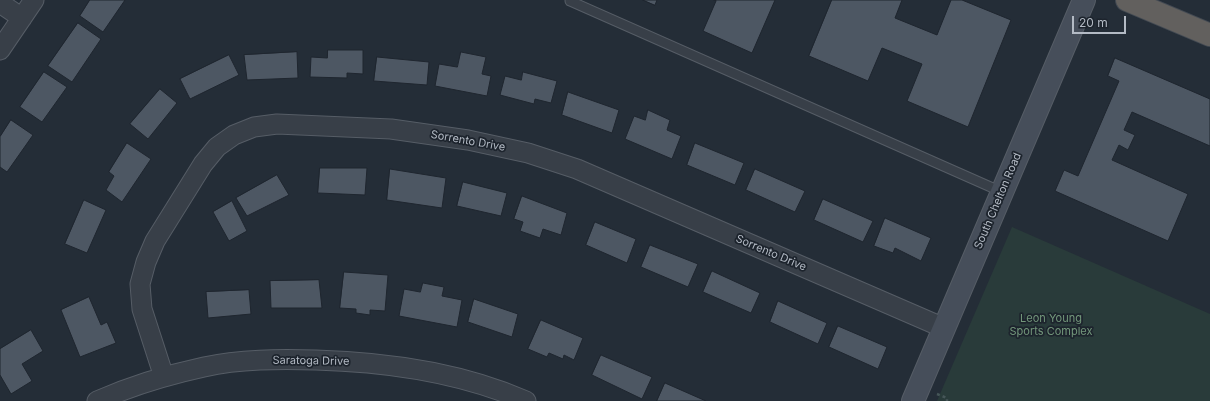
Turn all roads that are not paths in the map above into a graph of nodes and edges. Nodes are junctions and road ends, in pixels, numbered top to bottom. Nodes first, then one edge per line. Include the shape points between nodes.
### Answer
1 (34, 0) edge
2 (571, 0) edge
3 (1084, 0) edge
4 (1127, 0) edge
5 (0, 3) edge
6 (22, 18) junction
7 (1210, 35) edge
8 (0, 50) edge
9 (1002, 192) junction
10 (944, 328) junction
11 (164, 377) junction
12 (97, 401) edge
13 (526, 401) edge
14 (913, 401) edge

1 - 6 street
2 - 9 lane
3 - 9 main road, South Chelton Road
4 - 7 highway
5 - 6 street
6 - 8 street
9 - 10 main road, South Chelton Road
10 - 11 street, Sorrento Drive via 577,169 528,153 468,140 391,128 277,124 254,127 234,135 217,147 203,164 154,241 140,284 142,309
10 - 14 main road, South Chelton Road
11 - 12 street, Saratoga Drive
11 - 13 street, Saratoga Drive via 205,367 286,359 375,363 461,379

